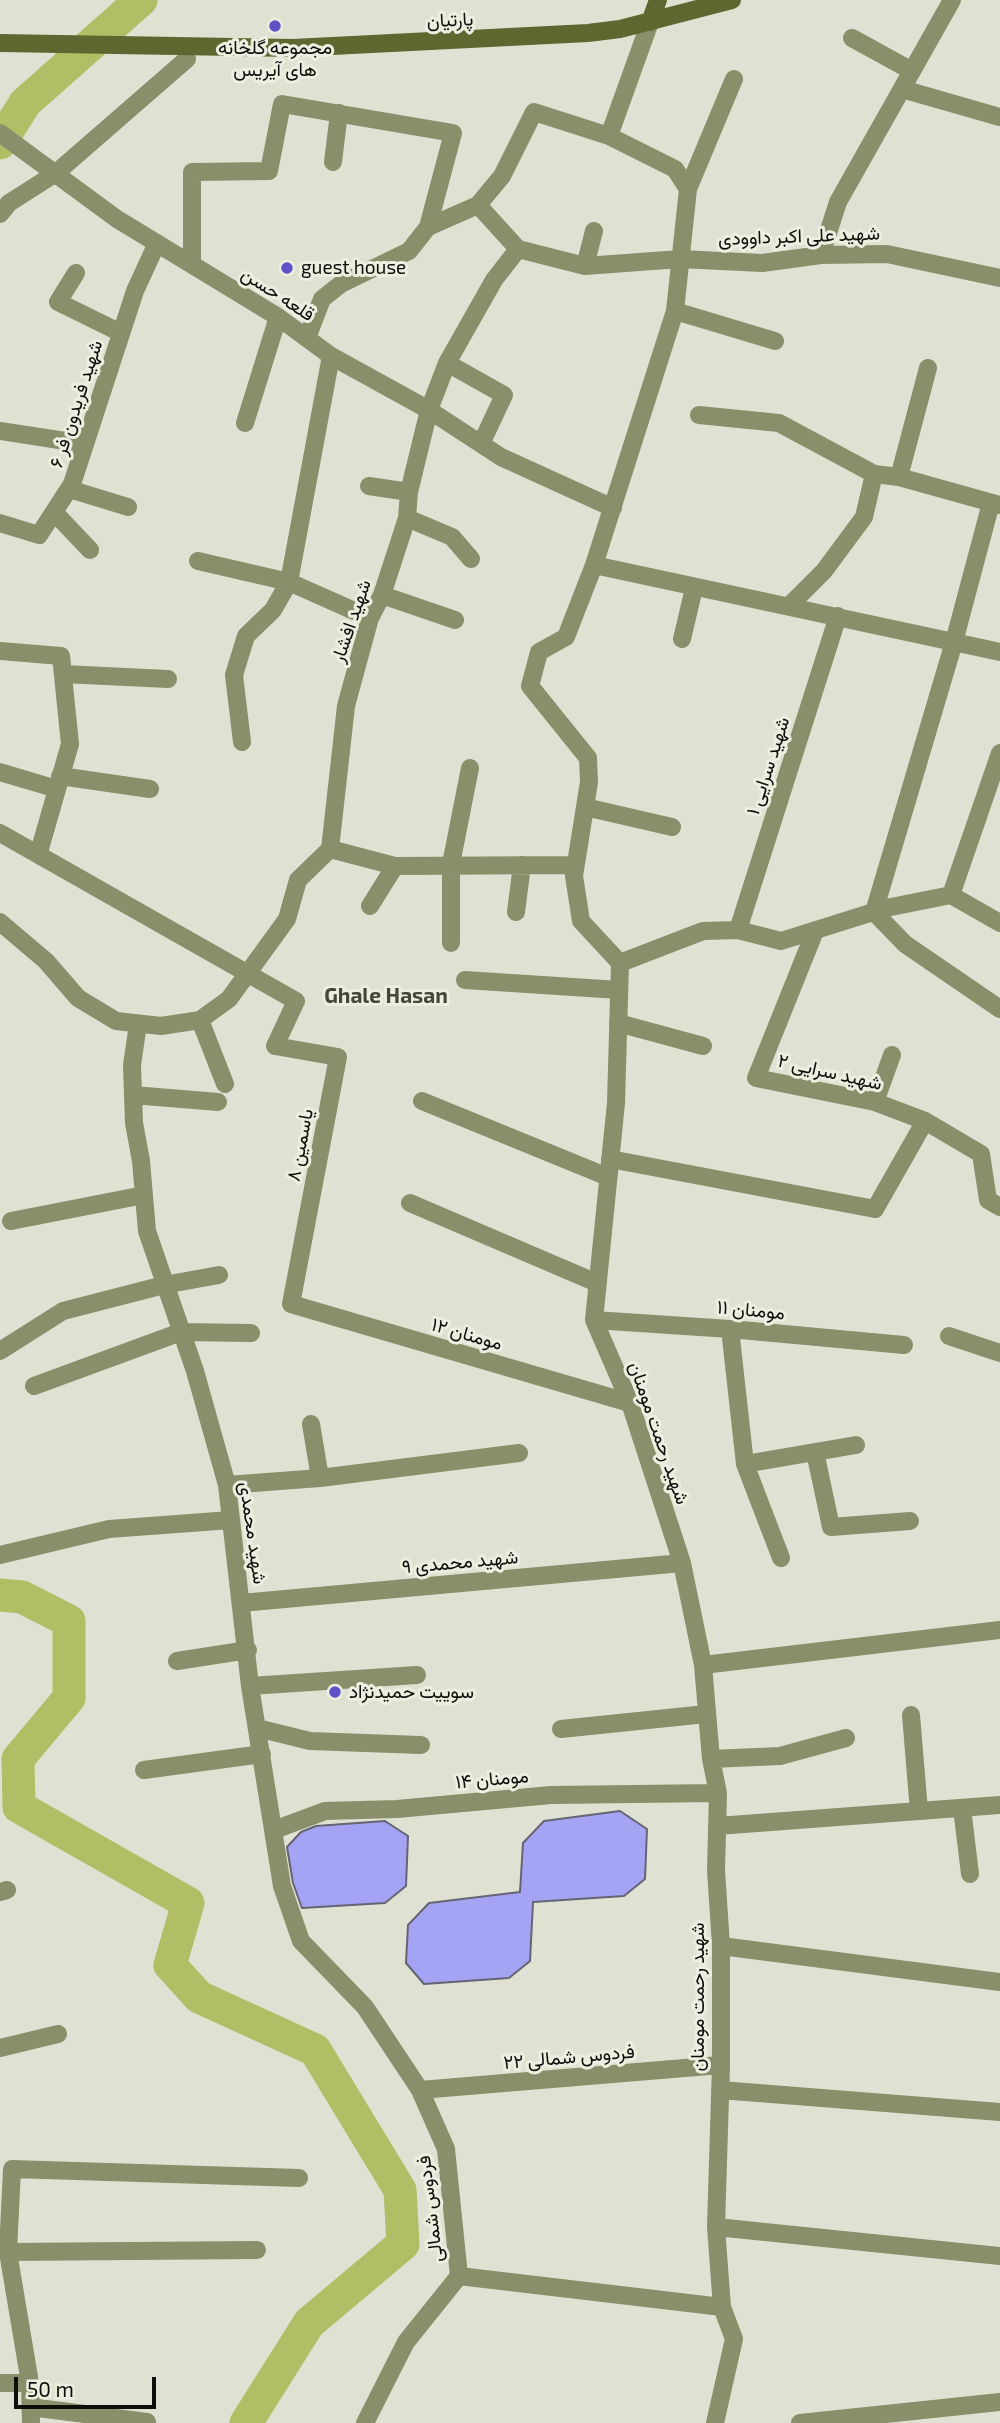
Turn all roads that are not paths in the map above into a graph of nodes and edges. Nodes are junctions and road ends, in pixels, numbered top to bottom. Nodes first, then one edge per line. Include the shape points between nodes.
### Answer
1 (658, 0) edge
2 (732, 0) edge
3 (952, 0) edge
4 (650, 22) junction
5 (852, 37) dead end
6 (0, 43) edge
7 (187, 59) dead end
8 (912, 71) junction
9 (734, 79) dead end
10 (902, 89) junction
11 (340, 113) junction
12 (1000, 117) edge
13 (0, 133) edge
14 (610, 136) junction
15 (333, 162) dead end
16 (56, 173) junction
17 (688, 189) junction
18 (478, 205) junction
19 (0, 214) edge
20 (428, 227) junction
21 (594, 231) dead end
22 (157, 243) junction
23 (518, 249) junction
24 (821, 255) junction
25 (680, 259) junction
26 (192, 264) junction
27 (585, 266) junction
28 (76, 273) dead end
29 (1000, 278) edge
30 (674, 311) junction
31 (278, 317) junction
32 (121, 334) junction
33 (307, 338) junction
34 (775, 341) dead end
35 (331, 356) junction
36 (447, 363) junction
37 (928, 368) dead end
38 (429, 410) junction
39 (699, 415) dead end
40 (244, 423) dead end
41 (0, 431) edge
42 (481, 443) junction
43 (86, 444) junction
44 (874, 474) junction
45 (900, 477) junction
46 (369, 486) dead end
47 (69, 489) junction
48 (409, 492) junction
49 (995, 504) edge
50 (128, 507) dead end
51 (612, 508) junction
52 (54, 512) junction
53 (407, 518) junction
54 (0, 523) edge
55 (90, 550) dead end
56 (471, 559) dead end
57 (198, 561) dead end
58 (594, 565) junction
59 (289, 582) junction
60 (694, 588) junction
61 (382, 595) junction
62 (790, 605) junction
63 (838, 616) junction
64 (370, 618) junction
65 (455, 620) dead end
66 (682, 639) dead end
67 (954, 642) junction
68 (0, 651) edge
69 (1000, 652) edge
70 (62, 665) junction
71 (168, 679) dead end
72 (242, 742) dead end
73 (1000, 753) edge
74 (470, 768) dead end
75 (0, 772) edge
76 (59, 782) junction
77 (150, 789) dead end
78 (585, 807) junction
79 (672, 827) dead end
80 (0, 833) edge
81 (330, 849) junction
82 (39, 852) junction
83 (451, 864) junction
84 (522, 865) junction
85 (575, 865) junction
86 (395, 866) junction
87 (951, 895) junction
88 (370, 906) dead end
89 (516, 912) dead end
90 (874, 912) junction
91 (0, 922) edge
92 (1000, 923) edge
93 (738, 930) junction
94 (815, 931) junction
95 (450, 943) dead end
96 (620, 963) junction
97 (248, 973) junction
98 (465, 981) dead end
99 (619, 990) junction
100 (1000, 1009) edge
101 (200, 1020) junction
102 (618, 1023) junction
103 (138, 1024) junction
104 (704, 1046) dead end
105 (892, 1055) dead end
106 (225, 1084) dead end
107 (133, 1095) junction
108 (422, 1101) dead end
109 (218, 1102) dead end
110 (875, 1102) junction
111 (925, 1121) junction
112 (609, 1168) junction
113 (144, 1195) junction
114 (410, 1203) dead end
115 (1000, 1207) edge
116 (11, 1221) dead end
117 (219, 1275) dead end
118 (597, 1283) junction
119 (164, 1285) junction
120 (291, 1304) joint
121 (594, 1320) junction
122 (730, 1329) junction
123 (181, 1332) junction
124 (251, 1333) dead end
125 (949, 1336) dead end
126 (904, 1345) dead end
127 (0, 1351) edge
128 (1000, 1353) edge
129 (34, 1386) dead end
130 (631, 1403) junction
131 (311, 1424) dead end
132 (856, 1445) dead end
133 (519, 1452) dead end
134 (815, 1452) junction
135 (745, 1464) junction
136 (320, 1478) junction
137 (227, 1485) junction
138 (231, 1520) junction
139 (910, 1521) dead end
140 (0, 1555) edge
141 (781, 1558) dead end
142 (682, 1563) junction
143 (241, 1603) junction
144 (1000, 1630) edge
145 (248, 1650) junction
146 (177, 1661) dead end
147 (703, 1665) junction
148 (417, 1675) dead end
149 (250, 1686) junction
150 (706, 1714) junction
151 (911, 1715) dead end
152 (257, 1728) junction
153 (561, 1729) dead end
154 (846, 1738) dead end
155 (421, 1745) dead end
156 (262, 1754) junction
157 (711, 1759) junction
158 (144, 1770) dead end
159 (718, 1793) junction
160 (1000, 1805) edge
161 (962, 1808) junction
162 (919, 1811) junction
163 (717, 1826) junction
164 (274, 1829) junction
165 (970, 1874) dead end
166 (282, 1886) joint
167 (721, 1946) junction
168 (1000, 1982) edge
169 (58, 2034) dead end
170 (0, 2048) edge
171 (721, 2065) junction
172 (420, 2090) junction
173 (720, 2090) junction
174 (1000, 2112) edge
175 (299, 2178) dead end
176 (716, 2227) junction
177 (257, 2250) dead end
178 (8, 2252) junction
179 (1000, 2256) edge
180 (459, 2276) junction
181 (722, 2307) junction
182 (0, 2383) edge
183 (30, 2383) junction
184 (1000, 2402) edge
185 (30, 2415) edge
186 (147, 2422) edge
187 (365, 2423) edge
188 (715, 2423) edge
189 (800, 2423) edge

1 - 4 main road
2 - 4 main road, پارتیان
3 - 8 street
4 - 6 main road, پارتیان via 588,33 381,46
4 - 14 street
5 - 8 street
7 - 16 street
8 - 10 street
9 - 17 street
10 - 12 street
10 - 24 street via 838,202
11 - 15 street
11 - 20 street via 453,132
11 - 26 street via 282,104 269,171 192,172
13 - 16 street, قلعه حسن
14 - 17 street via 675,169
14 - 18 street via 534,112 502,176
16 - 19 street via 9,203
16 - 22 street, قلعه حسن
17 - 25 street
18 - 20 street
18 - 23 street
20 - 33 street via 409,251 341,284 322,299
21 - 27 street
22 - 26 street, قلعه حسن
22 - 32 street, شهید فریدون فر ۶
23 - 27 street, شهید علی اکبر داوودی
23 - 36 street, شهید افشار via 494,280
24 - 25 street, شهید علی اکبر داوودی via 762,263
24 - 29 street, شهید علی اکبر داوودی via 887,254
25 - 27 street, شهید علی اکبر داوودی
25 - 30 street
26 - 31 street, قلعه حسن
28 - 32 street via 58,302
30 - 34 street
30 - 51 street
31 - 33 street, قلعه حسن
31 - 40 street
32 - 43 street, شهید فریدون فر ۶
33 - 35 street, قلعه حسن
35 - 38 street, قلعه حسن
35 - 59 street
36 - 38 street, شهید افشار
36 - 42 street via 504,395
37 - 45 street
38 - 42 street, قلعه حسن
38 - 48 street, شهید افشار
39 - 44 street via 779,423
41 - 43 street
42 - 51 street, قلعه حسن via 500,457
43 - 47 street, شهید فریدون فر ۶
44 - 45 street
44 - 62 street via 864,517
45 - 49 street
46 - 48 street
47 - 50 street
47 - 52 street, شهید فریدون فر ۶
48 - 53 street, شهید افشار
49 - 67 street
51 - 58 street
52 - 54 street, شهید فریدون فر ۶ via 39,535
52 - 55 street
53 - 56 street via 452,537
53 - 61 street, شهید افشار
57 - 59 street
58 - 60 street
58 - 78 street via 566,637 539,652 530,686 588,758
59 - 64 street
59 - 72 street via 273,610 246,636 234,675
60 - 62 street
60 - 66 street
61 - 64 street, شهید افشار
61 - 65 street
62 - 63 street
63 - 67 street
63 - 93 street, شهید سرایی ۱
64 - 81 street, شهید افشار via 346,706
67 - 69 street
67 - 90 street
68 - 70 street
70 - 71 street
70 - 76 street via 70,744
73 - 87 street
74 - 83 street
75 - 76 street
76 - 77 street
76 - 82 street
78 - 79 street
78 - 85 street
80 - 82 street
81 - 86 street
81 - 97 street via 298,880 287,919
82 - 97 street
83 - 84 street
83 - 86 street
83 - 95 street
84 - 85 street
84 - 89 street
85 - 96 street via 582,921
86 - 88 street
87 - 90 street
87 - 92 street
90 - 94 street
90 - 100 street via 905,944
91 - 103 street via 47,961 78,998 116,1021
93 - 94 street via 781,941
93 - 96 street via 703,931
94 - 110 street, شهید سرایی ۲ via 756,1078
96 - 99 street, شهید رحمت مومنان
97 - 101 street via 229,999
97 - 120 street, یاسمین ۸ via 296,1001 275,1046 338,1057
98 - 99 street
99 - 102 street, شهید رحمت مومنان
101 - 103 street
101 - 106 street
102 - 104 street
102 - 112 street, شهید رحمت مومنان
103 - 107 street, شهید محمدی
105 - 110 street
107 - 109 street
107 - 113 street, شهید محمدی
108 - 112 street
110 - 111 street, شهید سرایی ۲
111 - 112 street via 875,1209
111 - 115 street, شهید سرایی ۲ via 981,1154 988,1200
112 - 118 street, شهید رحمت مومنان
113 - 116 street
113 - 119 street, شهید محمدی via 147,1231
114 - 118 street
117 - 119 street
118 - 121 street, شهید رحمت مومنان
119 - 123 street, شهید محمدی
119 - 127 street via 63,1311
120 - 130 street, مومنان ۱۲
121 - 122 street, مومنان ۱۱
121 - 130 street, شهید رحمت مومنان
122 - 126 street, مومنان ۱۱
122 - 135 street
123 - 124 street
123 - 129 street
123 - 137 street, شهید محمدی
125 - 128 street
130 - 142 street, شهید رحمت مومنان
131 - 136 street
132 - 134 street
133 - 136 street
134 - 135 street
134 - 139 street via 831,1528
135 - 141 street
136 - 137 street
137 - 138 street, شهید محمدی
138 - 140 street via 109,1529
138 - 143 street, شهید محمدی
142 - 143 street, ۹ شهید محمدی
142 - 147 street, شهید رحمت مومنان
143 - 145 street, شهید محمدی
144 - 147 street
145 - 146 street
145 - 149 street, شهید محمدی
147 - 150 street, شهید رحمت مومنان
148 - 149 street
149 - 152 street, شهید محمدی
150 - 153 street
150 - 157 street, شهید رحمت مومنان
151 - 162 street
152 - 155 street via 310,1741
152 - 156 street, شهید محمدی
154 - 157 street via 780,1756
156 - 158 street
156 - 164 street, شهید محمدی
157 - 159 street, شهید رحمت مومنان
159 - 163 street, شهید رحمت مومنان
159 - 164 street, مومنان ۱۴ via 551,1795 325,1811
160 - 161 street
161 - 162 street
161 - 165 street
162 - 163 street
163 - 167 street, شهید رحمت مومنان
164 - 166 street, شهید محمدی
166 - 172 street, فردوس شمالی via 301,1941 365,2007
167 - 168 street
167 - 171 street, شهید رحمت مومنان
169 - 170 street
171 - 172 street, فردوس شمالی ۲۲
171 - 173 street, شهید رحمت مومنان
172 - 180 street, فردوس شمالی via 446,2149
173 - 174 street
173 - 176 street, شهید رحمت مومنان
175 - 178 street via 12,2169
176 - 179 street
176 - 181 street, شهید رحمت مومنان
177 - 178 street
178 - 183 street
180 - 181 street
180 - 187 street, فردوس شمالی via 405,2342
181 - 188 street, شهید رحمت مومنان via 734,2339
182 - 183 street
183 - 185 street
184 - 189 street
185 - 186 street

